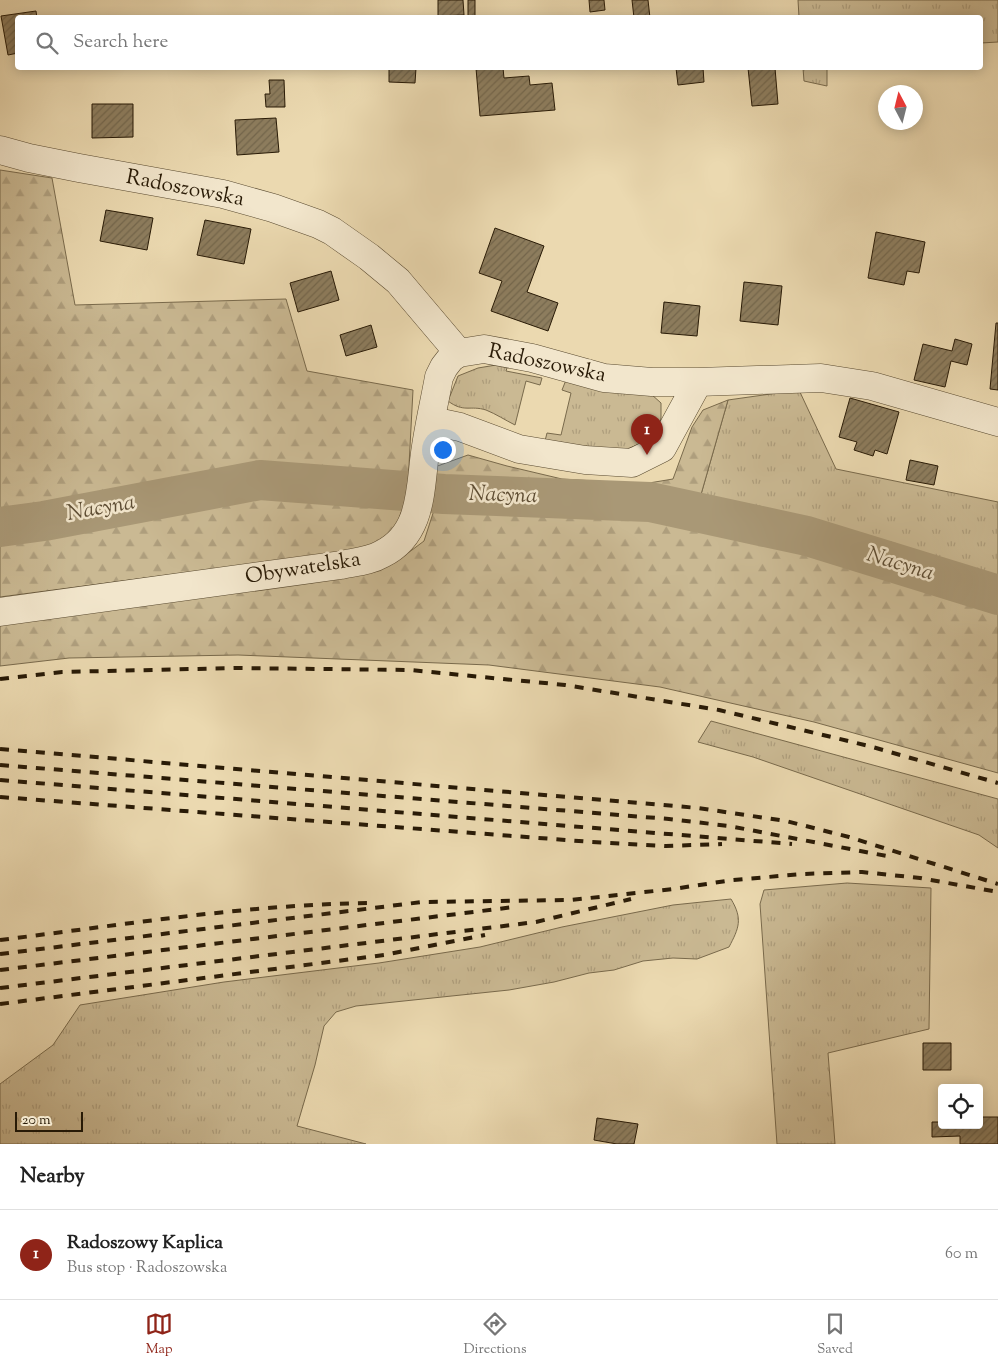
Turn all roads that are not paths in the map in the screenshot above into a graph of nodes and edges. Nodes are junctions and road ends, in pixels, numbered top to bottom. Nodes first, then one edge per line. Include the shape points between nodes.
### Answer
1 (0, 150) edge
2 (459, 352) junction
3 (698, 382) junction
4 (432, 421) junction
5 (998, 422) edge
6 (0, 612) edge

1 - 2 street, Radoszowska via 223,194 318,224 398,281
2 - 3 street, Radoszowska via 484,349 532,358 604,378
2 - 4 street, Obywatelska via 450,358 439,377
3 - 4 street via 662,448 632,463 584,460 519,449 460,427
3 - 5 street, Radoszowska via 820,378 881,388
4 - 6 street, Obywatelska via 414,520 397,544 374,558

